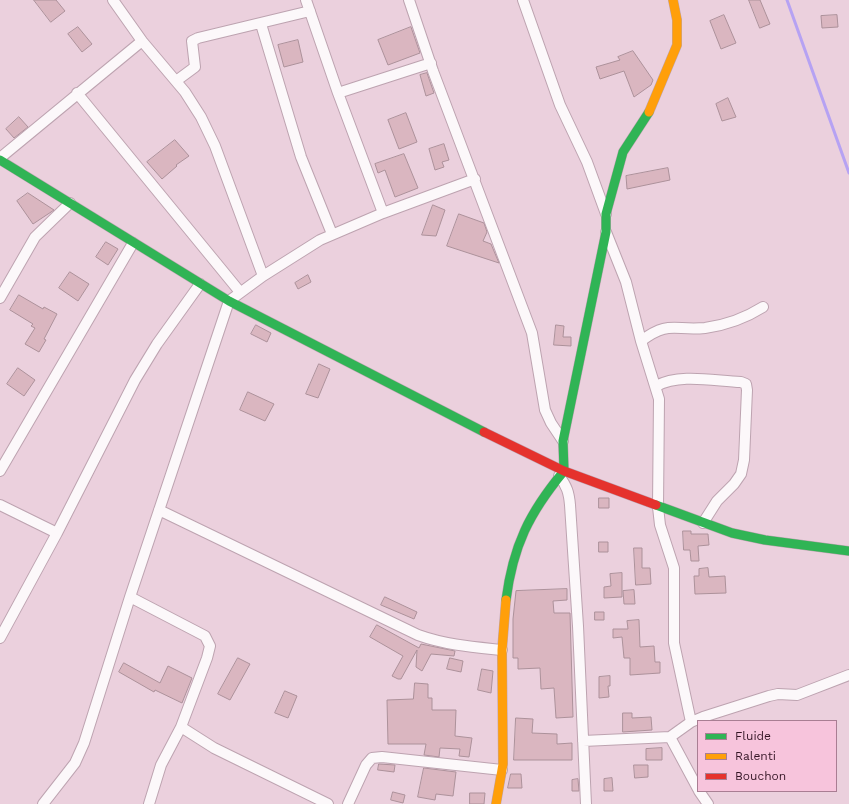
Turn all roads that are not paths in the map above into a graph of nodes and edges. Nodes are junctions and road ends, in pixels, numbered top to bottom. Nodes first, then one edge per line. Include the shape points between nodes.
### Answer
1 (113, 0) edge
2 (306, 0) edge
3 (409, 0) edge
4 (523, 0) edge
5 (673, 0) edge
6 (310, 11) junction
7 (261, 24) junction
8 (142, 41) junction
9 (431, 63) junction
10 (176, 81) junction
11 (77, 93) junction
12 (338, 93) junction
13 (0, 159) edge
14 (475, 179) junction
15 (70, 203) junction
16 (383, 213) junction
17 (606, 214) junction
18 (606, 232) junction
19 (332, 234) junction
20 (133, 243) junction
21 (263, 276) junction
22 (200, 284) junction
23 (240, 292) junction
24 (0, 298) edge
25 (229, 301) junction
26 (763, 307) dead end
27 (641, 341) junction
28 (656, 386) junction
29 (563, 441) junction
30 (0, 471) edge
31 (561, 474) junction
32 (0, 505) edge
33 (658, 507) junction
34 (160, 510) junction
35 (703, 523) junction
36 (57, 532) junction
37 (849, 551) edge
38 (130, 597) junction
39 (0, 638) edge
40 (502, 650) junction
41 (849, 675) edge
42 (691, 722) junction
43 (181, 727) junction
44 (670, 737) junction
45 (583, 741) junction
46 (502, 770) junction
47 (697, 786) edge
48 (700, 792) edge
49 (43, 804) edge
50 (149, 804) edge
51 (328, 804) edge
52 (348, 804) edge
53 (496, 804) edge
54 (586, 804) edge
55 (708, 804) edge

1 - 8 street
2 - 6 street
3 - 9 street
4 - 17 street via 560,105 587,162
5 - 17 street via 677,20 677,46 649,113 623,152
6 - 7 street
6 - 12 street
7 - 10 street via 192,41 195,67
7 - 19 street via 301,157
8 - 10 street
8 - 11 street
9 - 12 street
9 - 14 street
10 - 21 street via 201,118 215,146
11 - 13 street
11 - 23 street
12 - 16 street
13 - 15 street
14 - 16 street
14 - 29 street via 532,333 545,410
15 - 20 street
15 - 24 street via 34,237
16 - 19 street
17 - 18 street
18 - 27 street via 626,282
18 - 29 street
19 - 21 street
20 - 22 street
20 - 30 street
21 - 23 street
22 - 25 street
22 - 36 street via 135,380
23 - 25 street
25 - 31 street
25 - 34 street
26 - 27 street via 733,323 705,328 661,328
27 - 28 street
28 - 33 street via 659,416
28 - 35 street via 674,379 746,384 741,474 717,501
29 - 31 street
31 - 33 street
31 - 40 street via 538,501 517,546 509,575
31 - 45 street via 569,493
32 - 36 street
33 - 35 street
33 - 42 street via 660,525 674,568 674,643
34 - 38 street
34 - 40 street via 418,635 462,647
35 - 37 street via 765,540
36 - 39 street
38 - 43 street via 205,636 210,646
38 - 49 street via 84,743 74,763
40 - 46 street
41 - 42 street via 801,694 769,696
42 - 44 street
43 - 50 street via 161,765
43 - 51 street via 214,748
44 - 45 street
44 - 47 street
45 - 54 street
46 - 52 street via 372,758 366,764
46 - 53 street
48 - 55 street

